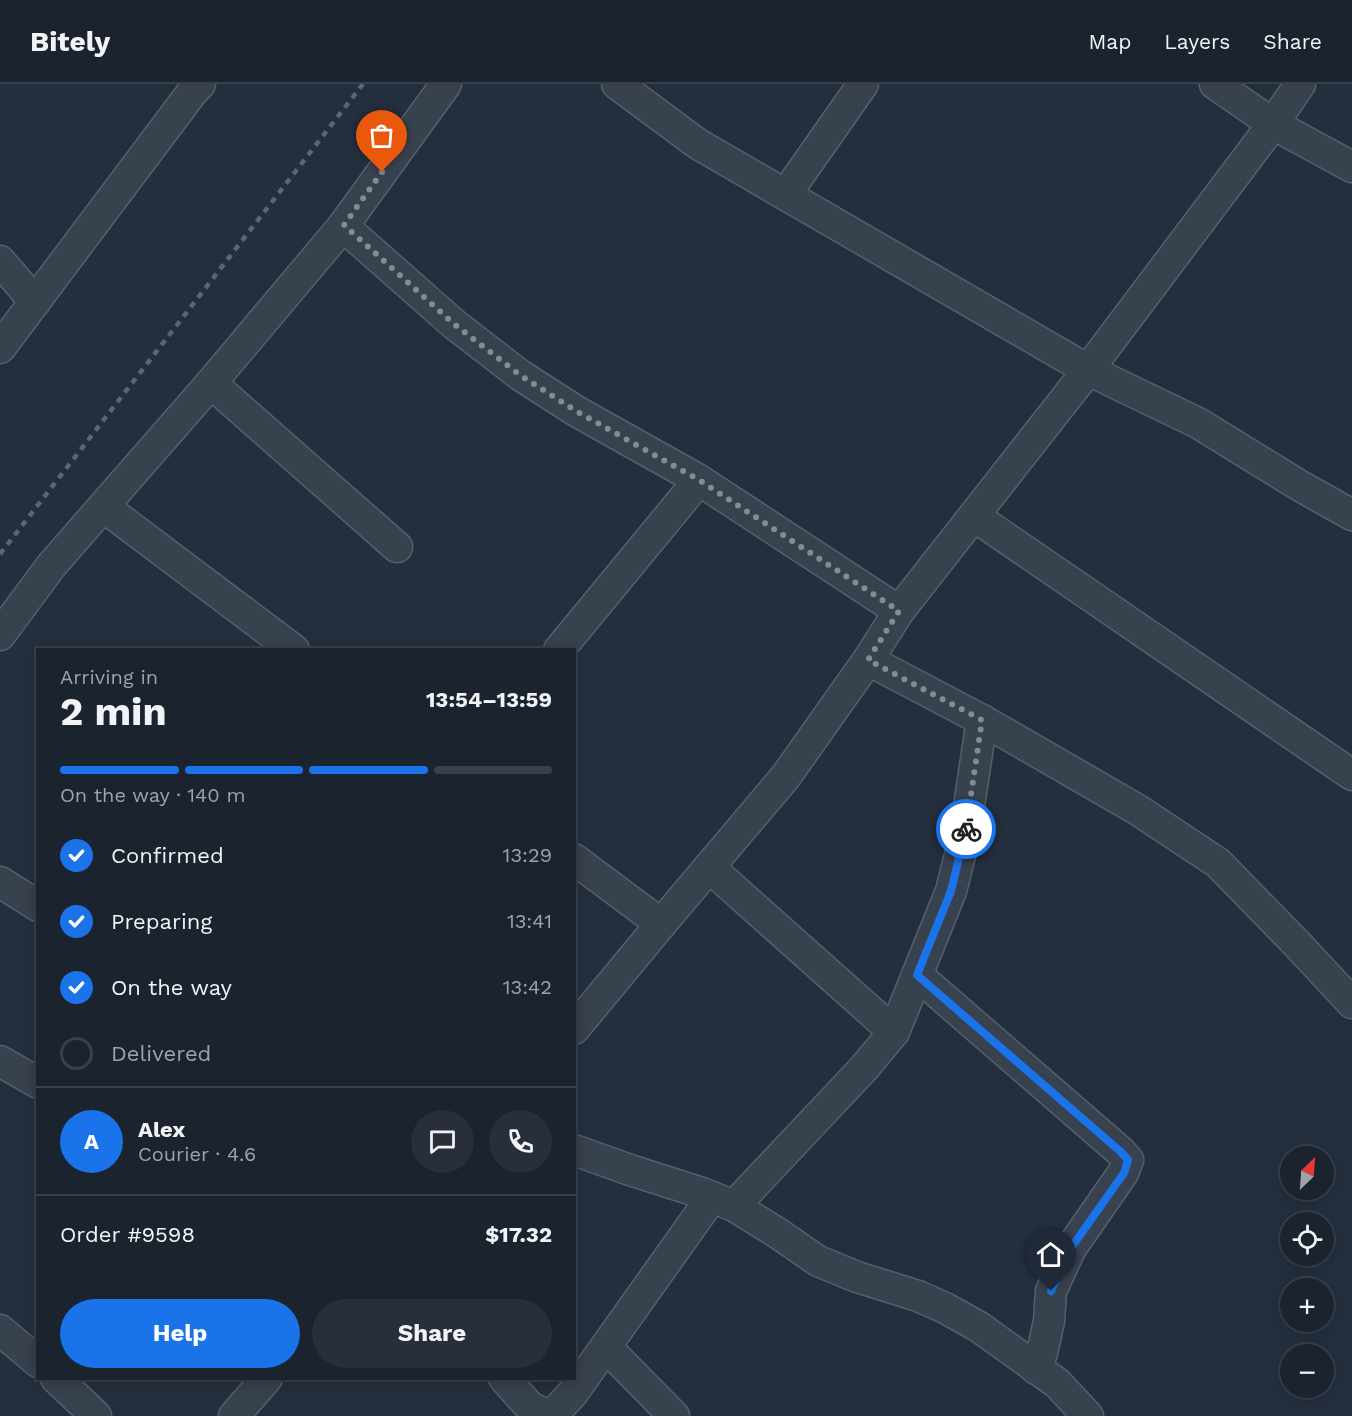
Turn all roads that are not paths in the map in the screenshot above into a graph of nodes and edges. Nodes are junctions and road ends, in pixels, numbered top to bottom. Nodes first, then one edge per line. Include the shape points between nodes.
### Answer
1 (200, 84) edge
2 (446, 84) edge
3 (617, 84) edge
4 (863, 84) edge
5 (1215, 84) edge
6 (1300, 84) edge
7 (1273, 124) junction
8 (1352, 166) edge
9 (786, 194) junction
10 (344, 225) junction
11 (0, 261) edge
12 (35, 302) junction
13 (0, 348) edge
14 (1088, 369) junction
15 (211, 383) junction
16 (699, 480) junction
17 (104, 507) junction
18 (1352, 515) edge
19 (974, 516) junction
20 (397, 547) dead end
21 (899, 611) junction
22 (0, 635) edge
23 (291, 648) edge
24 (561, 648) edge
25 (868, 660) junction
26 (982, 720) junction
27 (1352, 775) edge
28 (576, 860) edge
29 (709, 867) junction
30 (0, 882) edge
31 (36, 905) edge
32 (661, 924) junction
33 (917, 975) junction
34 (1352, 1003) edge
35 (576, 1027) edge
36 (894, 1032) junction
37 (0, 1061) edge
38 (36, 1082) edge
39 (576, 1151) edge
40 (723, 1202) junction
41 (0, 1330) edge
42 (606, 1347) junction
43 (36, 1360) edge
44 (1036, 1369) junction
45 (58, 1380) edge
46 (265, 1380) edge
47 (506, 1380) edge
48 (96, 1416) edge
49 (234, 1416) edge
50 (674, 1416) edge
51 (1088, 1416) edge

1 - 12 street
2 - 10 street
3 - 9 street via 698,144
4 - 9 street
5 - 7 street
6 - 7 street
7 - 8 street
7 - 14 street
9 - 14 street
10 - 15 street
10 - 16 street via 454,324 520,375
11 - 12 street
12 - 13 street
14 - 18 street via 1198,423
14 - 19 street
15 - 17 street
15 - 20 street
16 - 21 street
16 - 24 street
17 - 22 street via 51,566
17 - 23 street
19 - 21 street
19 - 27 street
21 - 25 street
25 - 26 street
25 - 29 street via 786,776
26 - 33 street via 964,838 951,891
26 - 34 street via 1138,810 1218,863
28 - 32 street
29 - 32 street
29 - 36 street
30 - 31 street
32 - 35 street
33 - 36 street
33 - 44 street via 1128,1160 1124,1173 1071,1248 1051,1291 1049,1321
36 - 40 street via 864,1068
37 - 38 street
39 - 40 street
40 - 42 street
40 - 44 street via 818,1261 945,1308 979,1327
41 - 43 street
42 - 47 street via 556,1411 546,1414 530,1407
42 - 50 street
44 - 51 street via 1057,1383
45 - 48 street
46 - 49 street

